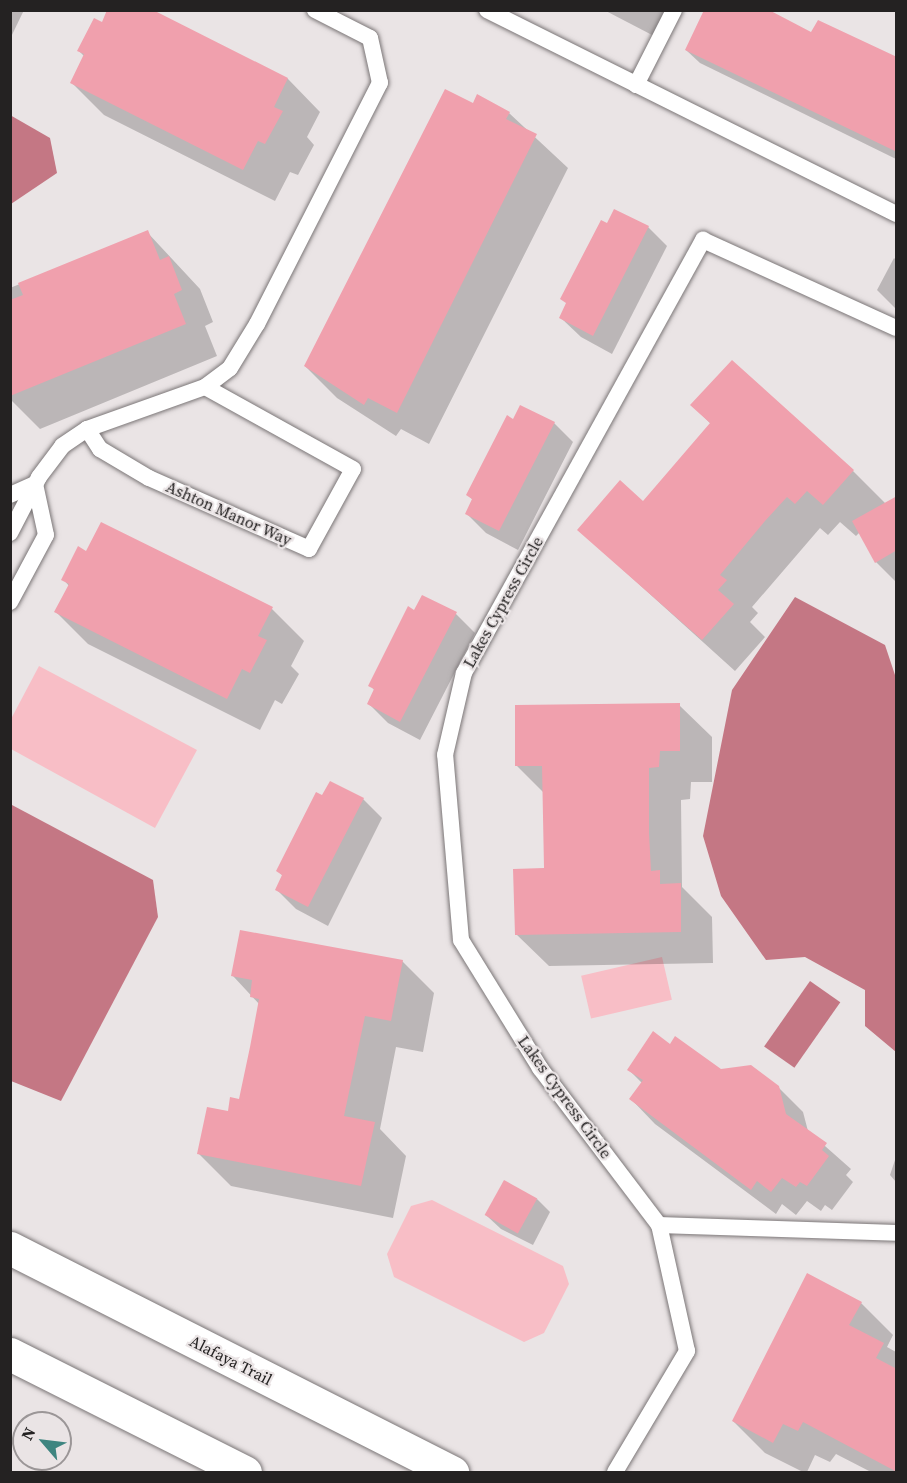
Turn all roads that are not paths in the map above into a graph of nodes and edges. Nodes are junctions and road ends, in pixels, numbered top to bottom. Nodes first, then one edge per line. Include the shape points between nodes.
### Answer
1 (315, 10) edge
2 (487, 10) edge
3 (674, 10) edge
4 (636, 85) junction
5 (897, 214) edge
6 (897, 328) edge
7 (205, 387) junction
8 (87, 429) junction
9 (35, 484) junction
10 (10, 495) edge
11 (10, 533) edge
12 (10, 602) edge
13 (659, 1225) junction
14 (897, 1233) edge
15 (10, 1248) edge
16 (10, 1354) edge
17 (245, 1473) edge
18 (452, 1473) edge
19 (615, 1473) edge

1 - 7 lane via 370,38 380,83 257,324 230,368
2 - 4 lane
3 - 4 lane
4 - 5 lane
6 - 13 lane, Lakes Cypress Circle via 703,240 464,673 445,755 461,940 540,1068
7 - 8 lane
7 - 8 lane, Ashton Manor Way via 353,469 309,549 149,478 100,449
8 - 9 lane via 62,446
9 - 10 lane
9 - 11 lane
9 - 12 lane via 46,535
13 - 14 lane
13 - 19 lane, Lakes Cypress Circle via 687,1352
15 - 18 main road, Alafaya Trail
16 - 17 main road

